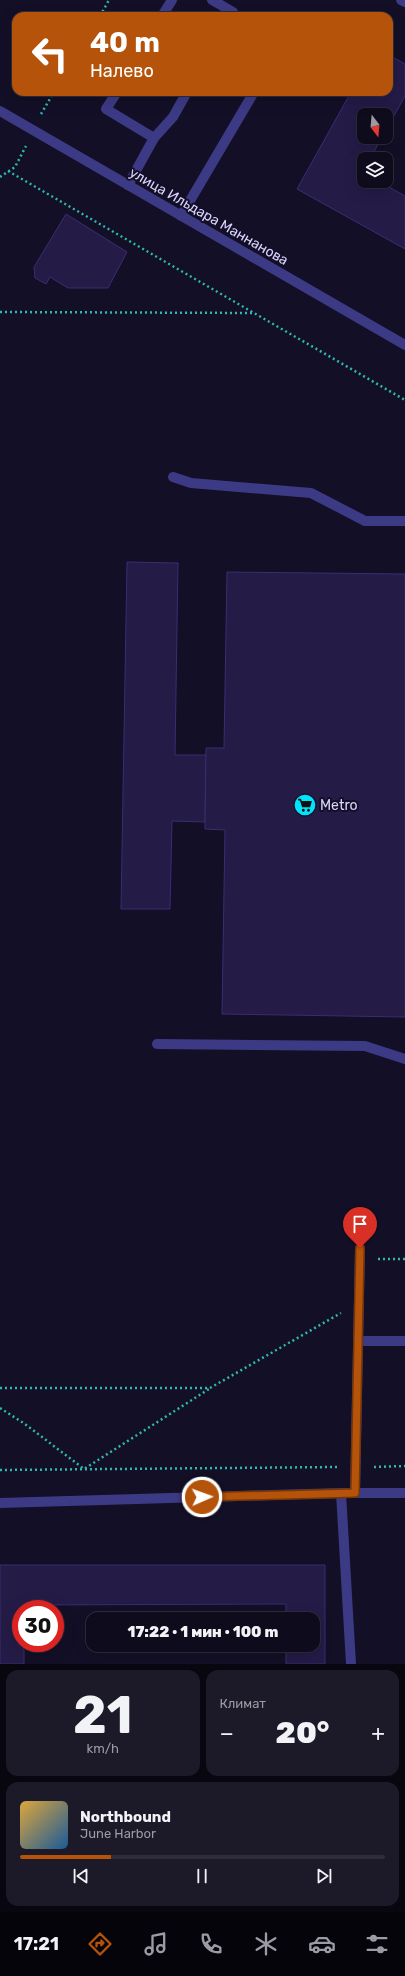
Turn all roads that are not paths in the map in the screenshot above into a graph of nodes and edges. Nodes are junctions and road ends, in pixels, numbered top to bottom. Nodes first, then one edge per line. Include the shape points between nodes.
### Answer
1 (172, 0) edge
2 (212, 0) edge
3 (401, 0) edge
4 (405, 2) edge
5 (164, 12) edge
6 (230, 12) edge
7 (114, 96) edge
8 (185, 96) edge
9 (252, 96) edge
10 (0, 111) edge
11 (154, 138) junction
12 (128, 185) junction
13 (181, 216) junction
14 (405, 346) edge
15 (173, 477) dead end
16 (405, 522) edge
17 (158, 1044) dead end
18 (405, 1059) edge
19 (360, 1248) dead end
20 (358, 1341) junction
21 (405, 1341) edge
22 (341, 1493) junction
23 (355, 1493) junction
24 (405, 1493) edge
25 (0, 1503) edge
26 (351, 1664) edge

1 - 5 street
2 - 6 street
3 - 4 street
7 - 11 street via 106,109
8 - 11 street via 173,117
9 - 13 street
10 - 12 street, улица Ильдара Маннанова
11 - 12 street
12 - 13 street, улица Ильдара Маннанова
13 - 14 street, улица Ильдара Маннанова
15 - 16 street via 191,483 311,493 364,521
17 - 18 street via 365,1046
19 - 20 street
20 - 21 street
20 - 23 street
22 - 23 street
22 - 25 street
22 - 26 street
23 - 24 street

